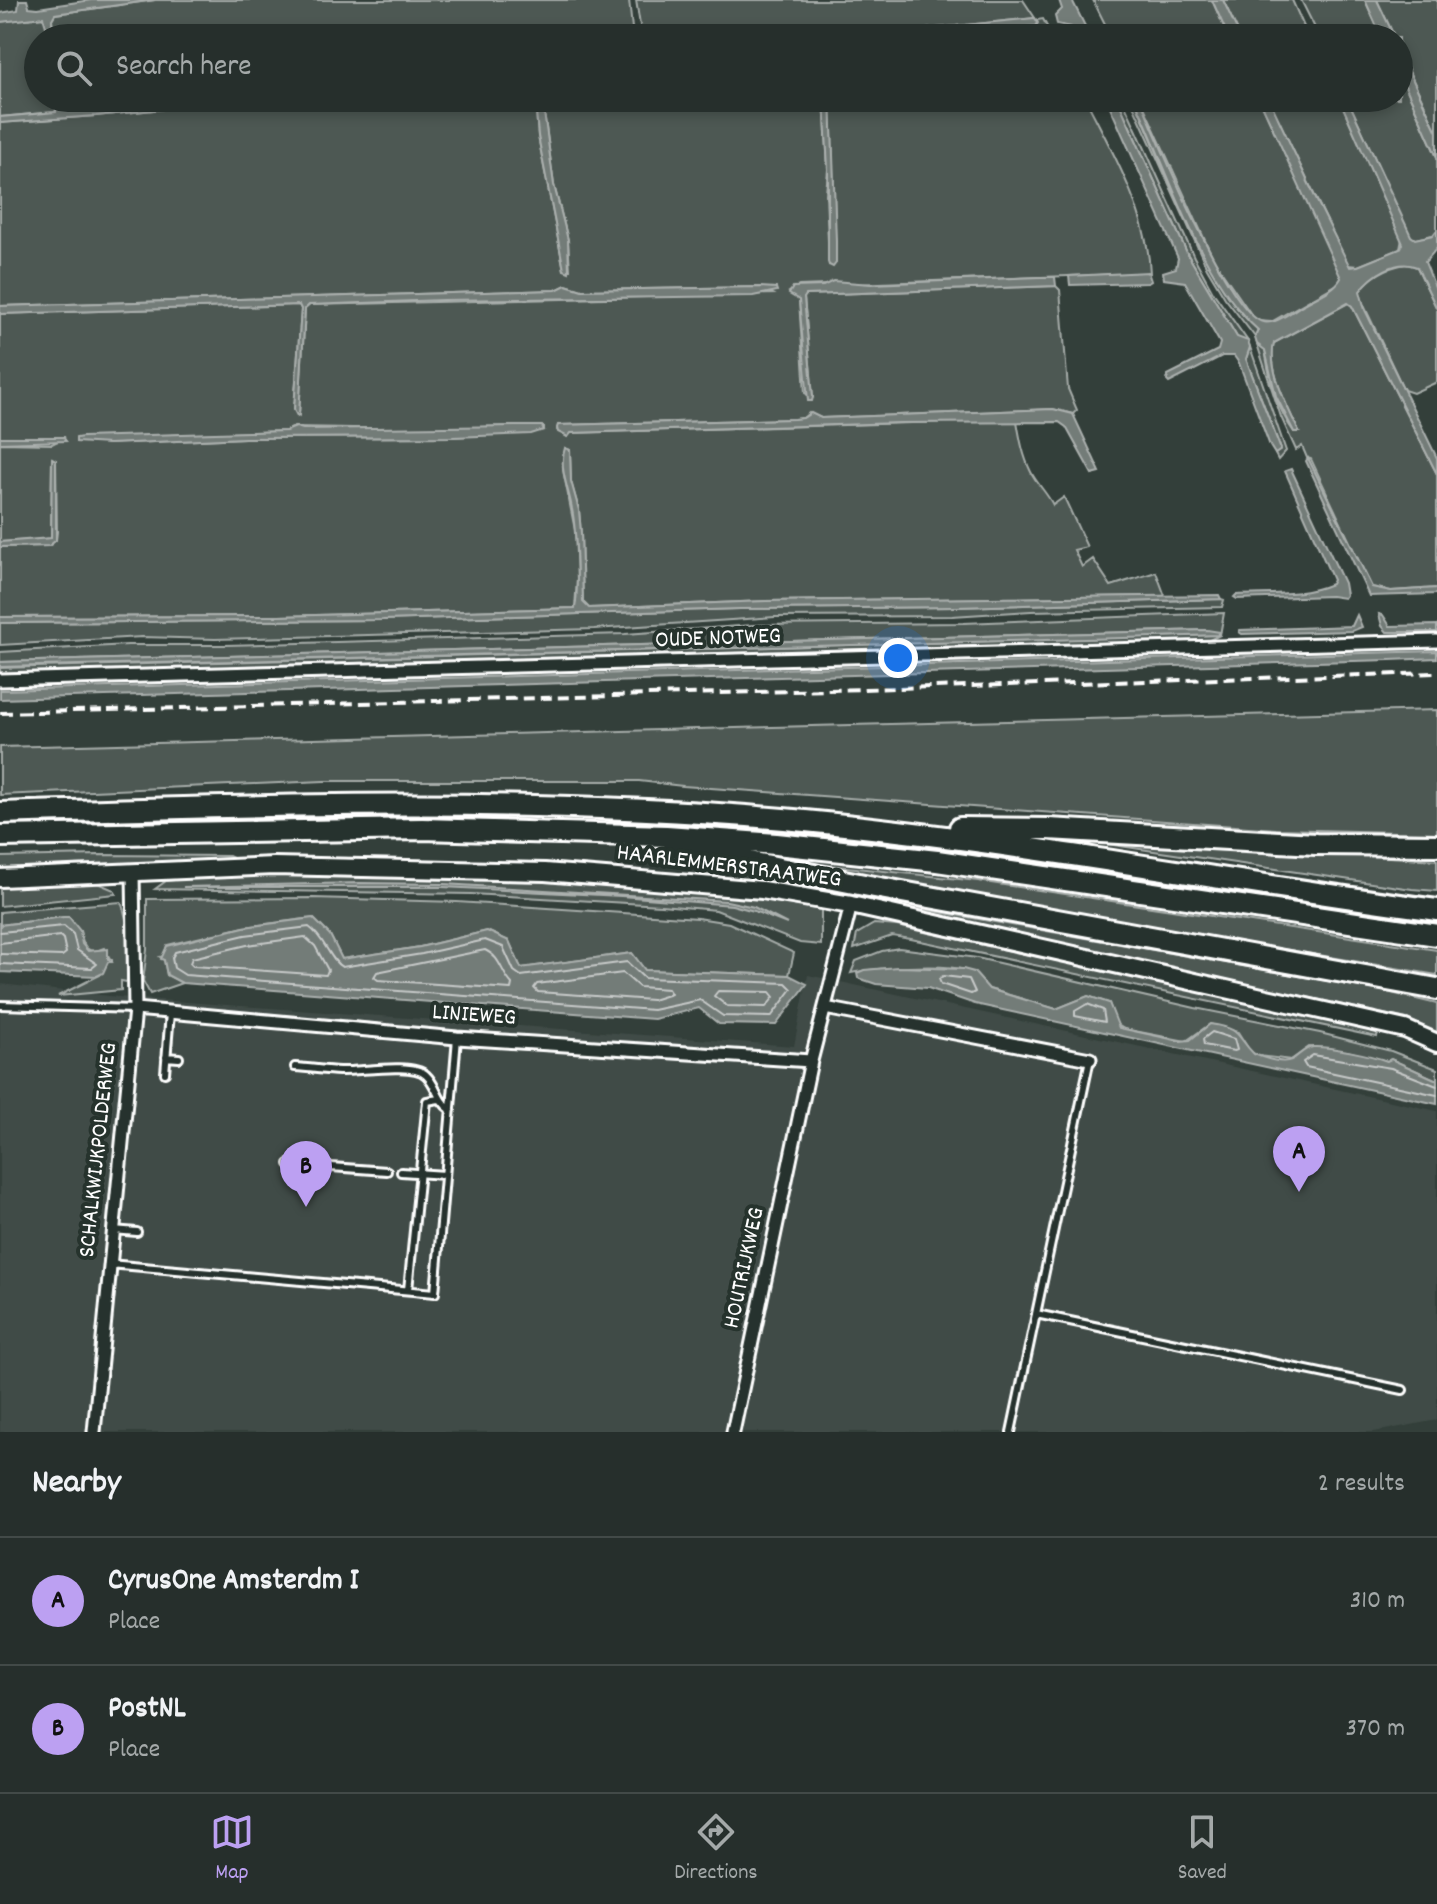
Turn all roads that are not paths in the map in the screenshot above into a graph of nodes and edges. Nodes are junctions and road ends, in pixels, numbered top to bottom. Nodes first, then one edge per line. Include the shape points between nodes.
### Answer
1 (1437, 641) edge
2 (0, 680) edge
3 (0, 813) edge
4 (892, 830) junction
5 (608, 834) junction
6 (0, 836) edge
7 (1437, 845) edge
8 (133, 872) junction
9 (0, 878) edge
10 (851, 905) junction
11 (1437, 910) edge
12 (1437, 935) edge
13 (1437, 989) edge
14 (0, 1005) edge
15 (825, 1008) junction
16 (135, 1009) junction
17 (170, 1012) junction
18 (457, 1038) junction
19 (1437, 1043) edge
20 (166, 1057) junction
21 (179, 1058) dead end
22 (1090, 1059) joint
23 (811, 1061) junction
24 (295, 1067) dead end
25 (165, 1073) dead end
26 (439, 1099) junction
27 (451, 1110) junction
28 (289, 1164) dead end
29 (387, 1171) dead end
30 (401, 1172) dead end
31 (419, 1173) junction
32 (445, 1175) junction
33 (113, 1230) junction
34 (137, 1232) dead end
35 (109, 1264) junction
36 (408, 1290) junction
37 (1036, 1314) junction
38 (1403, 1390) dead end
39 (94, 1432) edge
40 (733, 1432) edge
41 (1011, 1432) edge

1 - 2 street, OUDE NOTWEG
3 - 4 highway via 449,803 660,810
4 - 7 highway via 994,827 1212,840
4 - 11 highway
5 - 6 highway via 422,829
5 - 12 highway via 937,861
5 - 13 highway
8 - 9 main road, HAARLEMMERSTRAATWEG
8 - 10 main road, HAARLEMMERSTRAATWEG via 334,866 545,872 762,890
8 - 16 street, SCHALKWIJKPOLDERWEG
10 - 15 street
10 - 19 main road, HAARLEMMERSTRAATWEG via 1405,1029
14 - 16 lane
15 - 22 street
15 - 23 street
16 - 17 street, LINIEWEG
16 - 33 street, SCHALKWIJKPOLDERWEG
17 - 18 street, LINIEWEG
17 - 20 lane
18 - 23 street, LINIEWEG
18 - 27 lane
20 - 21 lane
20 - 25 lane
22 - 37 lane
23 - 40 street, HOUTRIJKWEG
24 - 26 lane via 420,1071
26 - 27 lane
26 - 31 lane via 427,1101
27 - 32 lane
28 - 29 lane
30 - 31 lane
31 - 32 lane
31 - 36 lane
32 - 36 lane via 435,1293
33 - 34 lane
33 - 35 street, SCHALKWIJKPOLDERWEG
35 - 36 lane
35 - 39 street, SCHALKWIJKPOLDERWEG
37 - 38 lane
37 - 41 lane

